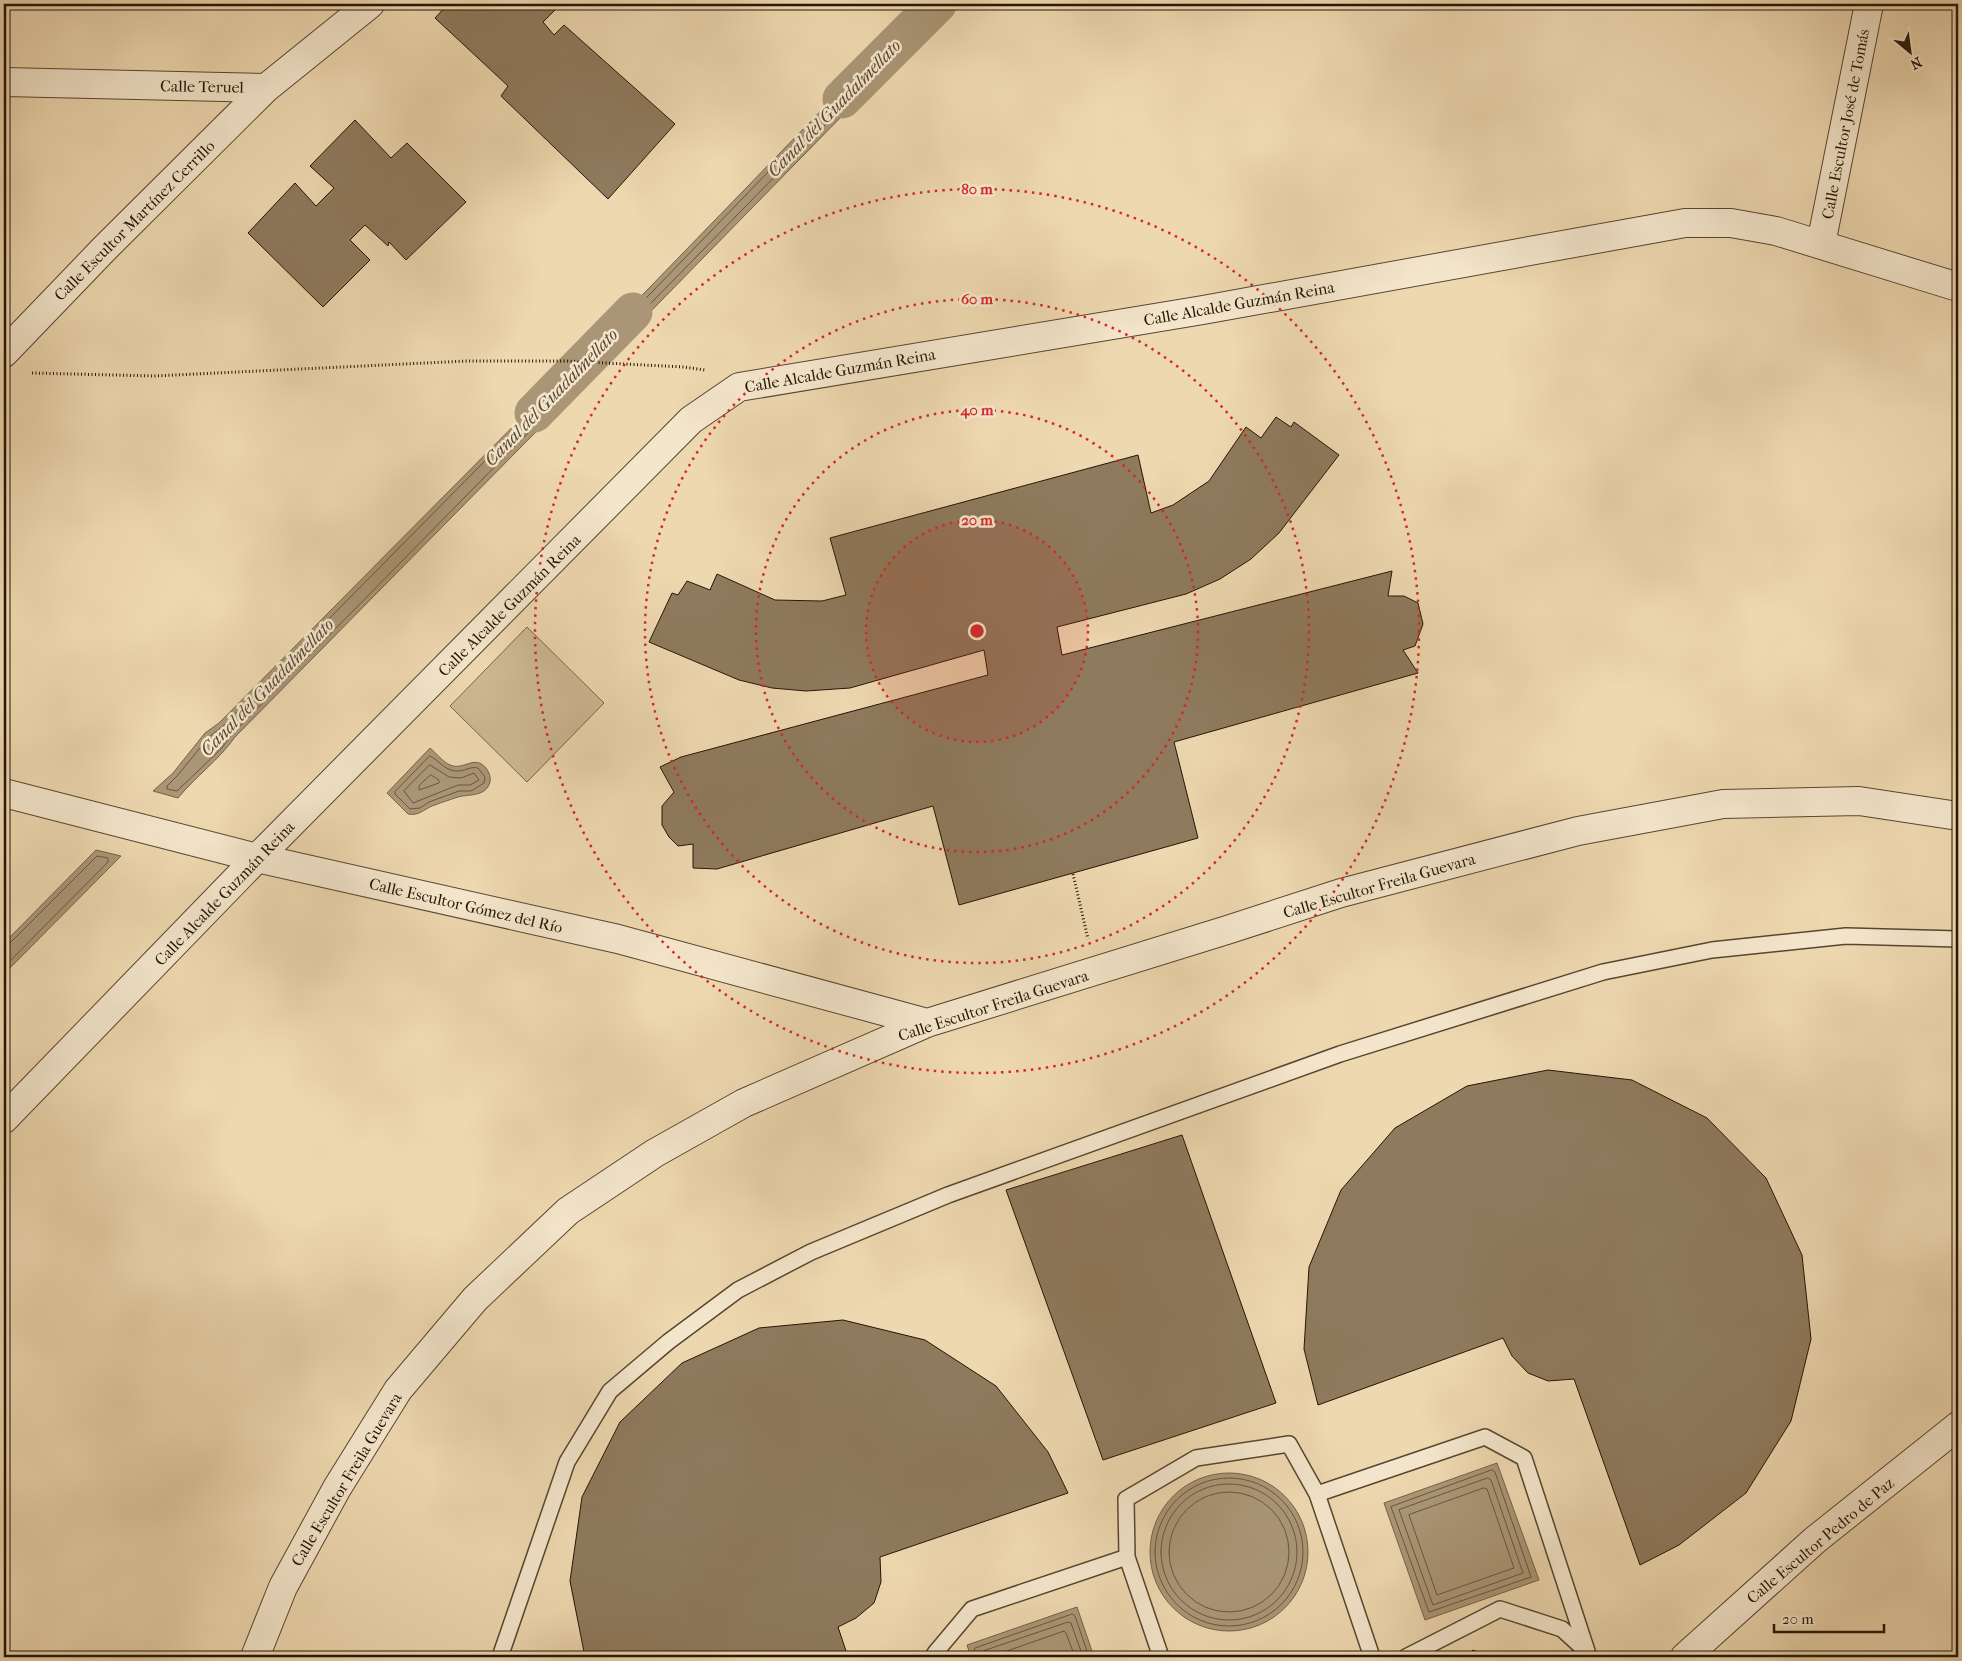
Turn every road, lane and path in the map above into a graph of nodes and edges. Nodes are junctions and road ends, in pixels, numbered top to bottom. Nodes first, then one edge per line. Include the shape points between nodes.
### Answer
1 (370, 4) edge
2 (1869, 4) edge
3 (4, 82) edge
4 (266, 88) junction
5 (1821, 244) junction
6 (1958, 287) edge
7 (4, 352) edge
8 (24, 373) dead end
9 (739, 387) junction
10 (4, 793) edge
11 (1958, 816) edge
12 (257, 858) junction
13 (1073, 874) dead end
14 (1958, 939) edge
15 (1096, 971) junction
16 (927, 1023) junction
17 (4, 1119) edge
18 (1958, 1426) edge
19 (1317, 1494) junction
20 (1127, 1557) junction
21 (1590, 1654) edge
22 (255, 1657) edge
23 (500, 1657) edge
24 (936, 1657) edge
25 (1161, 1657) edge
26 (1372, 1657) edge
27 (1406, 1657) edge
28 (1685, 1657) edge

1 - 4 street, Calle Teruel
2 - 5 street, Calle Escultor José de Tomás
3 - 4 street, Calle Teruel
4 - 7 street, Calle Escultor Martínez Cerrillo
5 - 6 street, Calle Alcalde Guzmán Reina
5 - 9 street, Calle Alcalde Guzmán Reina via 1731,223 1685,223 1202,310
8 - 9 path via 154,376 467,361 565,361 684,367 704,370
9 - 12 street, Calle Alcalde Guzmán Reina via 691,420
10 - 12 street, Calle Escultor Gómez del Río
11 - 15 street, Calle Escultor Freila Guevara via 1859,801 1723,804 1578,831 1341,893
12 - 16 street, Calle Escultor Gómez del Río via 618,939
12 - 17 street, Calle Alcalde Guzmán Reina
13 - 15 path
14 - 23 lane via 1846,936 1712,950 1603,972 1340,1054 948,1194 811,1252 738,1290 668,1342 610,1391 567,1462
15 - 16 street, Calle Escultor Freila Guevara
16 - 22 street, Calle Escultor Freila Guevara via 744,1103 654,1153 568,1211 475,1299 398,1390 337,1488 283,1587
18 - 28 street, Calle Escultor Pedro de Paz via 1815,1540
19 - 20 lane via 1289,1444 1196,1458 1126,1499
19 - 21 lane via 1485,1437 1524,1458
19 - 26 lane
20 - 24 lane via 972,1609 935,1653
20 - 25 lane
21 - 27 lane via 1562,1629 1500,1610

